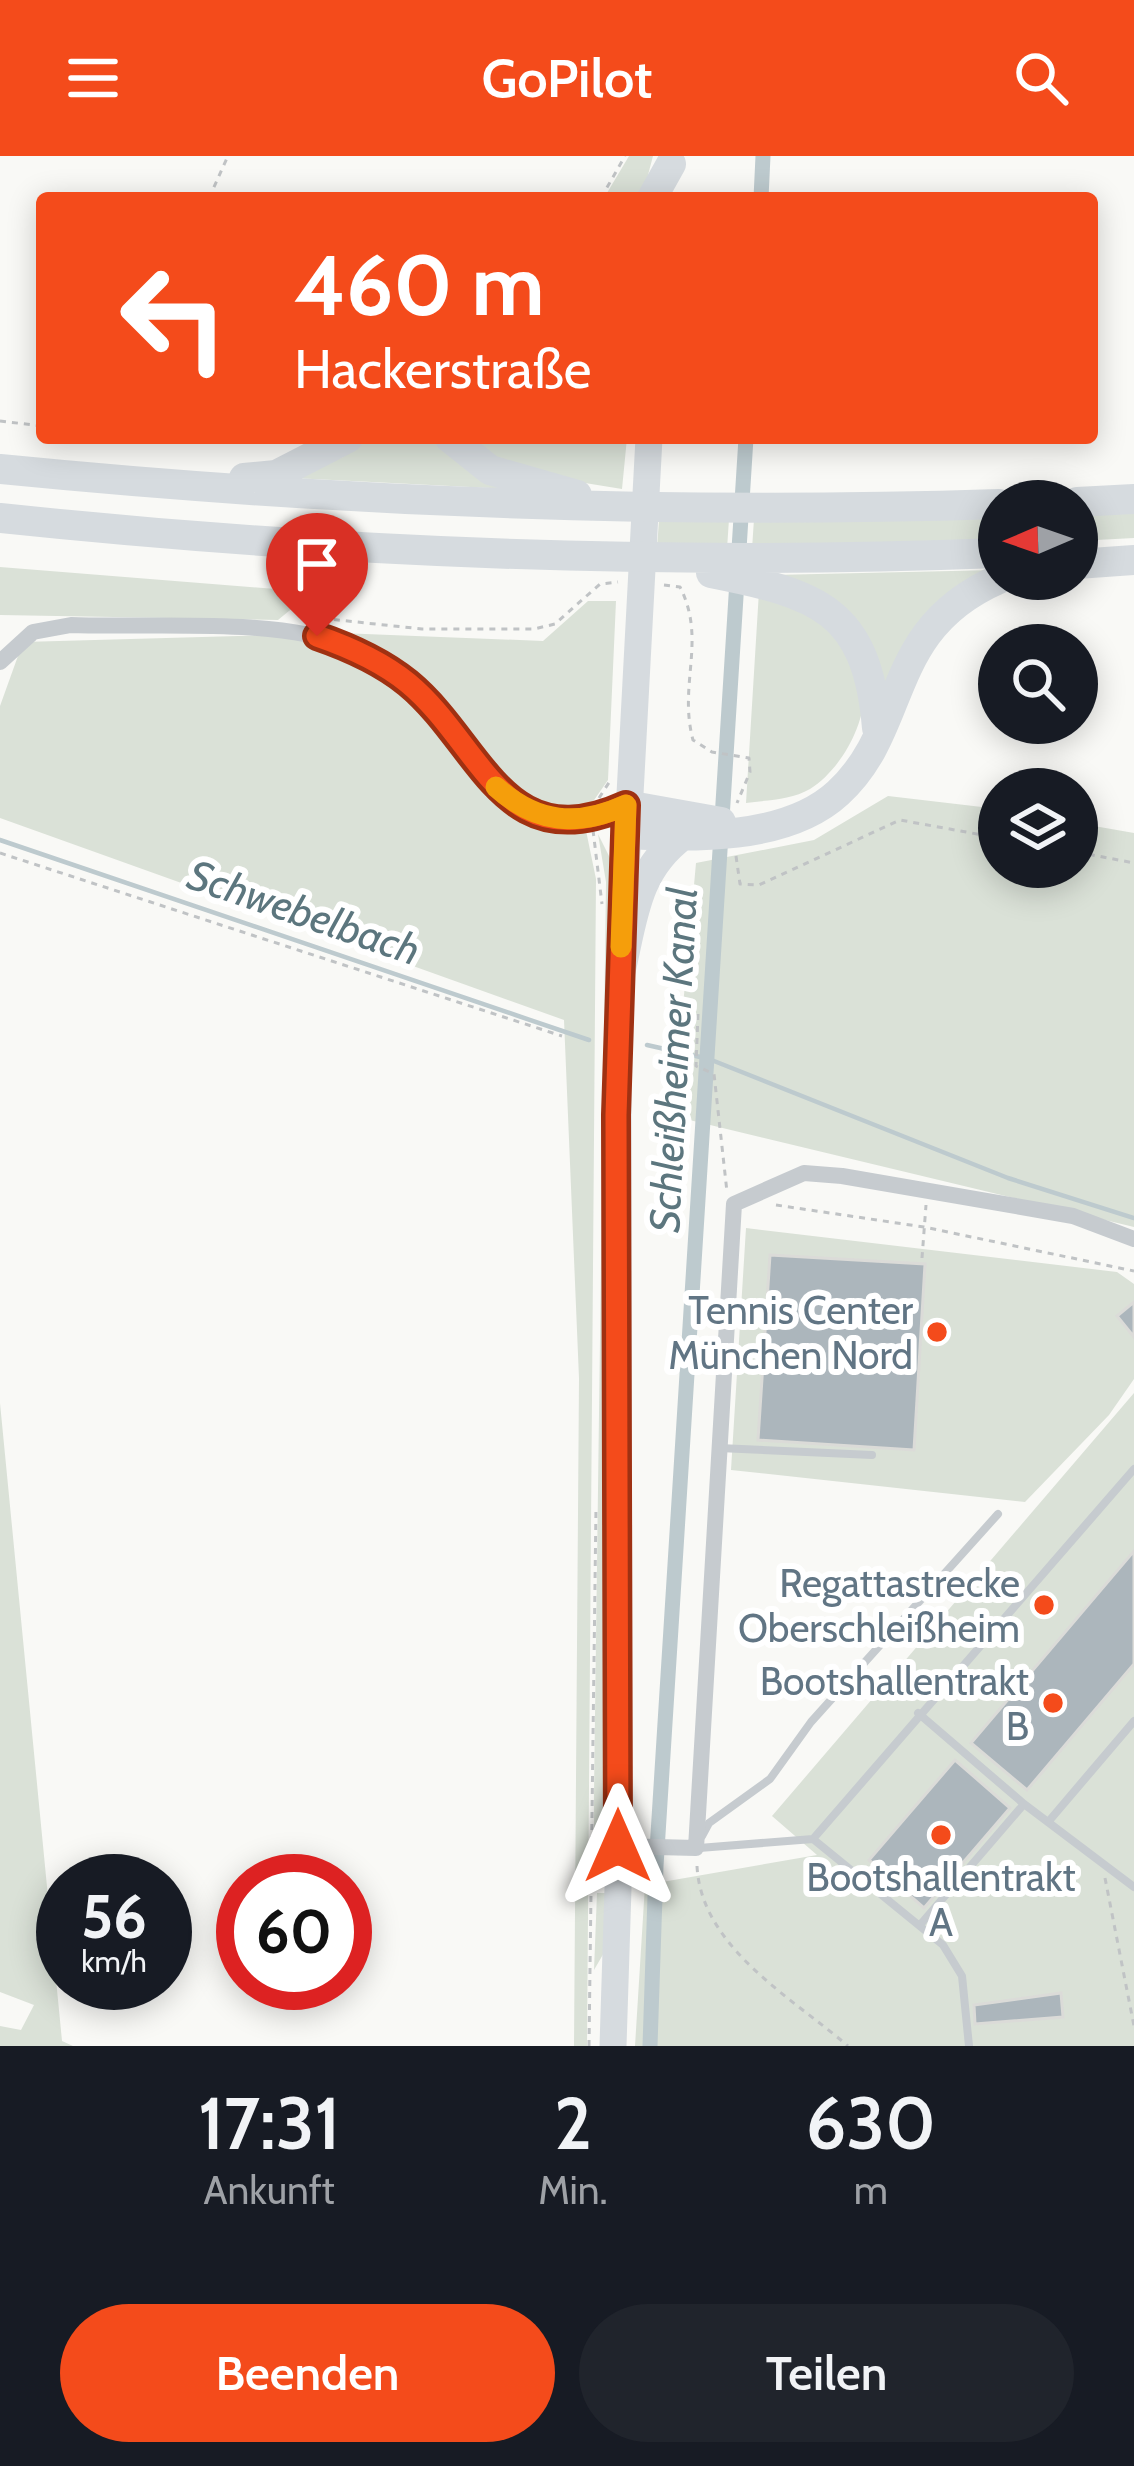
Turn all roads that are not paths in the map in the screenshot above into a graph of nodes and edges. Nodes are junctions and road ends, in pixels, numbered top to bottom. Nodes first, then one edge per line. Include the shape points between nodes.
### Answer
1 (672, 160) edge
2 (655, 192) edge
3 (669, 192) edge
4 (337, 444) edge
5 (456, 444) edge
6 (648, 444) edge
7 (0, 469) edge
8 (129, 482) junction
9 (641, 495) junction
10 (1134, 499) edge
11 (1098, 501) edge
12 (978, 505) edge
13 (0, 518) edge
14 (1134, 548) edge
15 (1098, 549) edge
16 (978, 554) edge
17 (1134, 560) edge
18 (1098, 563) edge
19 (741, 569) junction
20 (641, 580) junction
21 (978, 593) edge
22 (0, 662) edge
23 (877, 729) junction
24 (593, 820) junction
25 (626, 820) junction
26 (694, 830) junction
27 (620, 973) junction
28 (1134, 1239) edge
29 (717, 1448) junction
30 (872, 1455) dead end
31 (1134, 1469) edge
32 (998, 1514) dead end
33 (918, 1713) junction
34 (1134, 1721) edge
35 (1024, 1804) junction
36 (1049, 1822) junction
37 (813, 1839) junction
38 (618, 1846) junction
39 (688, 1847) junction
40 (1134, 1887) edge
41 (920, 1925) junction
42 (613, 2046) edge
43 (969, 2046) edge

1 - 2 highway
1 - 3 main road
4 - 8 highway via 276,475
5 - 9 highway via 512,478
6 - 9 main road
7 - 8 highway
8 - 9 highway via 348,498
9 - 12 highway via 742,509
9 - 20 main road
10 - 11 highway
13 - 20 highway
14 - 15 highway
16 - 19 highway
17 - 18 highway
19 - 20 highway
19 - 23 highway via 804,595 846,625 871,672
20 - 25 main road
21 - 23 highway via 934,623
22 - 24 street via 17,642 48,627 290,632 344,645 409,683 488,778 526,810
23 - 26 highway via 855,774 793,820
24 - 25 street
24 - 25 street
25 - 26 highway
25 - 27 main road
26 - 27 highway via 642,879
27 - 38 main road
28 - 29 street via 1073,1216 804,1173 737,1201
29 - 30 lane
29 - 39 street
31 - 33 lane
32 - 39 lane via 811,1722 770,1779
33 - 35 lane
33 - 37 lane
34 - 36 lane
35 - 36 lane
35 - 41 lane
36 - 40 lane
37 - 39 lane
37 - 41 lane
38 - 39 street
38 - 42 main road
41 - 43 lane via 962,1976

